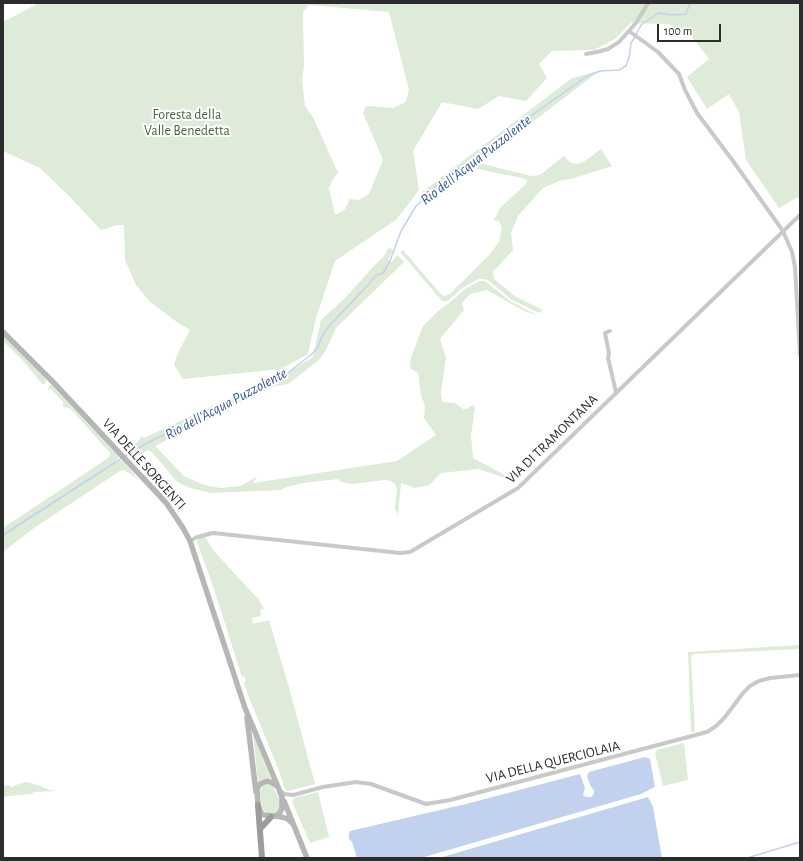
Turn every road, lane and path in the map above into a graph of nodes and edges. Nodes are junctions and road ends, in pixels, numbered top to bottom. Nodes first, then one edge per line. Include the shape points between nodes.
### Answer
1 (648, 3) edge
2 (629, 31) junction
3 (586, 54) dead end
4 (800, 215) edge
5 (783, 231) junction
6 (610, 331) dead end
7 (3, 332) edge
8 (800, 355) edge
9 (616, 392) junction
10 (190, 541) junction
11 (800, 675) edge
12 (246, 708) junction
13 (279, 789) junction
14 (256, 794) junction
15 (293, 795) junction
16 (282, 798) junction
17 (258, 805) junction
18 (286, 807) junction
19 (272, 817) junction
20 (293, 825) junction
21 (260, 829) junction
22 (262, 858) edge
23 (307, 858) edge

1 - 2 street
2 - 3 street via 608,49
2 - 5 street via 658,52 679,74 697,113
4 - 5 street, VIA DI TRAMONTANA
5 - 8 street via 795,266
5 - 9 street, VIA DI TRAMONTANA
6 - 9 street via 605,333
7 - 10 main road, VIA DELLE SORGENTI via 167,504
9 - 10 street, VIA DI TRAMONTANA via 518,488 410,552 400,554 213,533 196,536
10 - 12 main road, VIA DELLE SORGENTI
11 - 15 street, VIA DELLA QUERCIOLAIA via 770,678 750,686 725,717 707,732 450,800 426,804 371,784 356,782
12 - 13 main road, VIA DELLE SORGENTI
12 - 14 main road, VIA DELLE SORGENTI
13 - 14 main road via 270,782 264,782 260,784
13 - 15 street via 285,794
13 - 16 main road, VIA DELLE SORGENTI
14 - 17 main road, VIA DELLE SORGENTI
15 - 18 street
16 - 18 main road, VIA DELLE SORGENTI
16 - 19 main road via 282,809 278,815
17 - 19 main road via 261,813
17 - 21 highway
18 - 20 main road, VIA DELLE SORGENTI
19 - 20 main road via 282,817
19 - 21 highway
20 - 23 main road, VIA DELLE SORGENTI
21 - 22 highway

